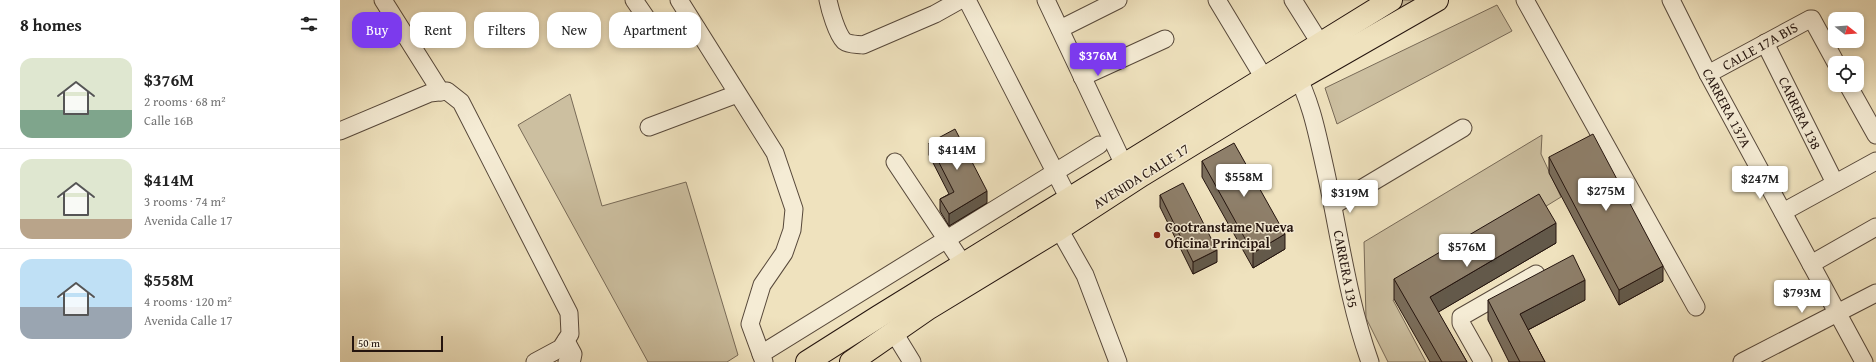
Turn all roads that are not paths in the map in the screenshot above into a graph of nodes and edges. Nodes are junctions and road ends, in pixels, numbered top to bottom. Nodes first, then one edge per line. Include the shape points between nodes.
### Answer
1 (383, 0) edge
2 (634, 0) edge
3 (679, 0) edge
4 (828, 0) edge
5 (960, 0) edge
6 (967, 0) edge
7 (1046, 0) edge
8 (1118, 0) edge
9 (1217, 0) edge
10 (1293, 0) edge
11 (1391, 0) edge
12 (1437, 0) edge
13 (1526, 0) edge
14 (1672, 0) edge
15 (642, 12) edge
16 (686, 12) edge
17 (1060, 29) junction
18 (701, 35) edge
19 (1165, 39) dead end
20 (1320, 43) junction
21 (1766, 43) junction
22 (1832, 56) edge
23 (1295, 70) junction
24 (1708, 74) junction
25 (1082, 77) junction
26 (1264, 78) junction
27 (441, 92) junction
28 (1852, 92) edge
29 (738, 94) junction
30 (650, 127) dead end
31 (1463, 128) dead end
32 (340, 131) edge
33 (1876, 135) edge
34 (1099, 145) dead end
35 (1876, 161) edge
36 (895, 162) dead end
37 (1124, 165) junction
38 (1055, 172) junction
39 (1835, 183) junction
40 (1069, 199) junction
41 (1334, 205) junction
42 (1783, 212) junction
43 (1876, 227) edge
44 (1059, 229) junction
45 (947, 239) junction
46 (963, 264) junction
47 (1811, 264) junction
48 (1536, 274) edge
49 (1876, 293) edge
50 (1696, 308) dead end
51 (1837, 312) junction
52 (893, 331) junction
53 (566, 341) junction
54 (762, 358) edge
55 (1876, 358) edge
56 (535, 362) edge
57 (567, 362) edge
58 (807, 362) edge
59 (851, 362) edge
60 (912, 362) edge
61 (1118, 362) edge
62 (1370, 362) edge
63 (1483, 362) edge
64 (1742, 362) edge
65 (1864, 362) edge
66 (1869, 362) edge

1 - 27 street
2 - 15 street
3 - 16 street
4 - 5 street via 830,14 844,41 863,45 935,14
6 - 38 street
7 - 17 street
8 - 17 street
9 - 26 street
10 - 20 street
11 - 20 main road, AVENIDA CALLE 17
12 - 23 main road, AVENIDA CALLE 17
13 - 50 street
14 - 24 street, CARRERA 137A
17 - 25 street
18 - 29 street
19 - 25 street
20 - 23 main road, AVENIDA CALLE 17
21 - 22 street, CALLE 17A BIS via 1812,19
21 - 24 street, CALLE 17A BIS
21 - 39 street, CARRERA 138
23 - 26 main road, AVENIDA CALLE 17
23 - 41 street, CARRERA 135 via 1312,111
23 - 44 main road, AVENIDA CALLE 17
24 - 42 street, CARRERA 137A
25 - 37 street
26 - 37 main road, AVENIDA CALLE 17
27 - 32 street via 430,93
27 - 53 street via 447,91 461,102 569,313 570,334
28 - 33 street
29 - 30 street
29 - 54 street via 775,153 794,209 792,230 784,253 762,285 750,324
31 - 41 street
34 - 38 street
35 - 39 street
36 - 45 street
37 - 40 main road, AVENIDA CALLE 17
38 - 40 street
38 - 45 street
39 - 42 street
40 - 46 main road, AVENIDA CALLE 17
41 - 62 street, CARRERA 135 via 1352,304
42 - 47 street, CARRERA 137A
43 - 47 street
44 - 52 main road, AVENIDA CALLE 17
44 - 61 street via 1085,275
45 - 46 street
45 - 54 street
46 - 58 main road, AVENIDA CALLE 17
47 - 51 street, CARRERA 137A
48 - 63 street via 1461,317 1461,323
49 - 51 street
51 - 64 street
51 - 65 street, CARRERA 137A
52 - 59 main road, AVENIDA CALLE 17
52 - 60 street
53 - 56 street via 561,348
53 - 57 street via 573,354 572,359
55 - 66 street

